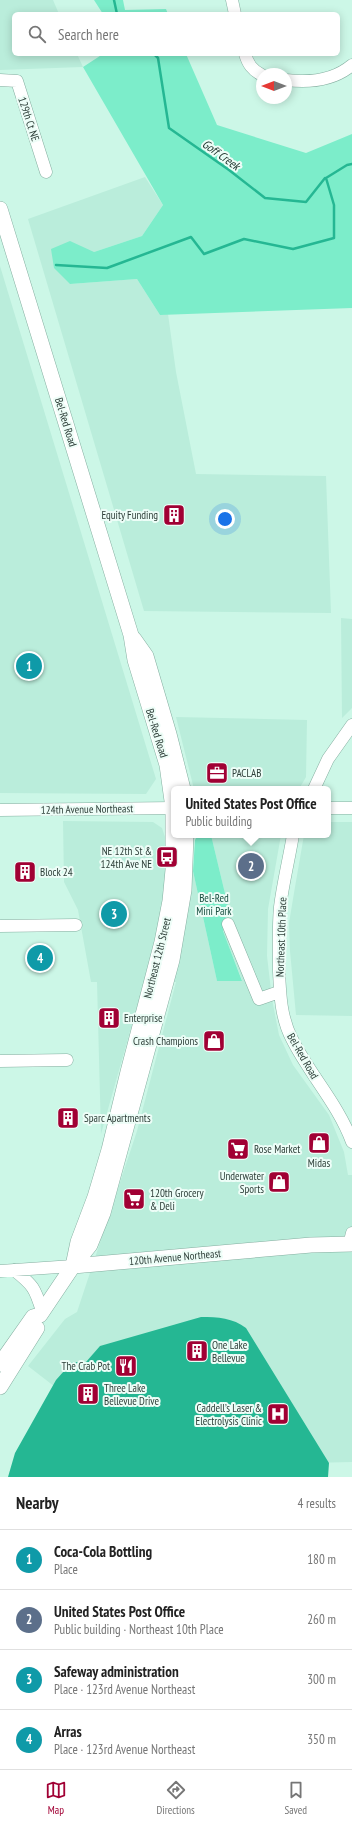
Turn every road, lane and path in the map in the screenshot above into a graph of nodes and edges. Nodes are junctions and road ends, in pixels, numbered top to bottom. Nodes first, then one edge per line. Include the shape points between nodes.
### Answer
1 (232, 0) edge
2 (235, 12) edge
3 (246, 58) edge
4 (352, 66) edge
5 (256, 71) edge
6 (0, 80) edge
7 (292, 80) edge
8 (46, 172) dead end
9 (0, 209) edge
10 (131, 635) junction
11 (352, 725) edge
12 (182, 786) edge
13 (315, 786) edge
14 (171, 793) edge
15 (171, 808) edge
16 (331, 808) edge
17 (352, 808) edge
18 (0, 810) edge
19 (176, 838) edge
20 (185, 838) edge
21 (292, 838) edge
22 (179, 870) junction
23 (228, 924) dead end
24 (76, 925) dead end
25 (0, 926) edge
26 (279, 992) junction
27 (67, 1060) dead end
28 (0, 1061) edge
29 (352, 1142) edge
30 (351, 1242) edge
31 (73, 1266) junction
32 (14, 1270) junction
33 (0, 1272) edge
34 (41, 1313) junction
35 (0, 1364) edge
36 (0, 1387) edge

1 - 2 street
3 - 5 street
4 - 7 street via 332,77 320,80
6 - 8 street, 129th Ct NE via 17,81
9 - 10 main road, Bel-Red Road
10 - 12 main road, Bel-Red Road via 146,656
10 - 14 main road, Bel-Red Road via 135,660 167,764
11 - 13 street via 328,759
15 - 18 street, 124th Avenue Northeast
16 - 17 street
19 - 22 main road, Northeast 12th Street
20 - 22 main road, Northeast 12th Street
21 - 26 street, Northeast 10th Place via 280,907
22 - 31 main road, Northeast 12th Street via 109,1150 78,1242
22 - 31 main road, Northeast 12th Street via 181,913 166,985 103,1213 90,1246
23 - 26 street via 259,999
24 - 25 street
26 - 29 street, Bel-Red Road via 286,1025 292,1039 334,1106
27 - 28 street
30 - 31 main road, 120th Avenue Northeast
31 - 32 street, 120th Avenue Northeast
31 - 34 main road, Northeast 12th Street
32 - 33 street, 120th Avenue Northeast
32 - 34 street via 35,1290
34 - 35 main road, Northeast 12th Street via 33,1317
34 - 36 main road, Northeast 12th Street via 41,1323

